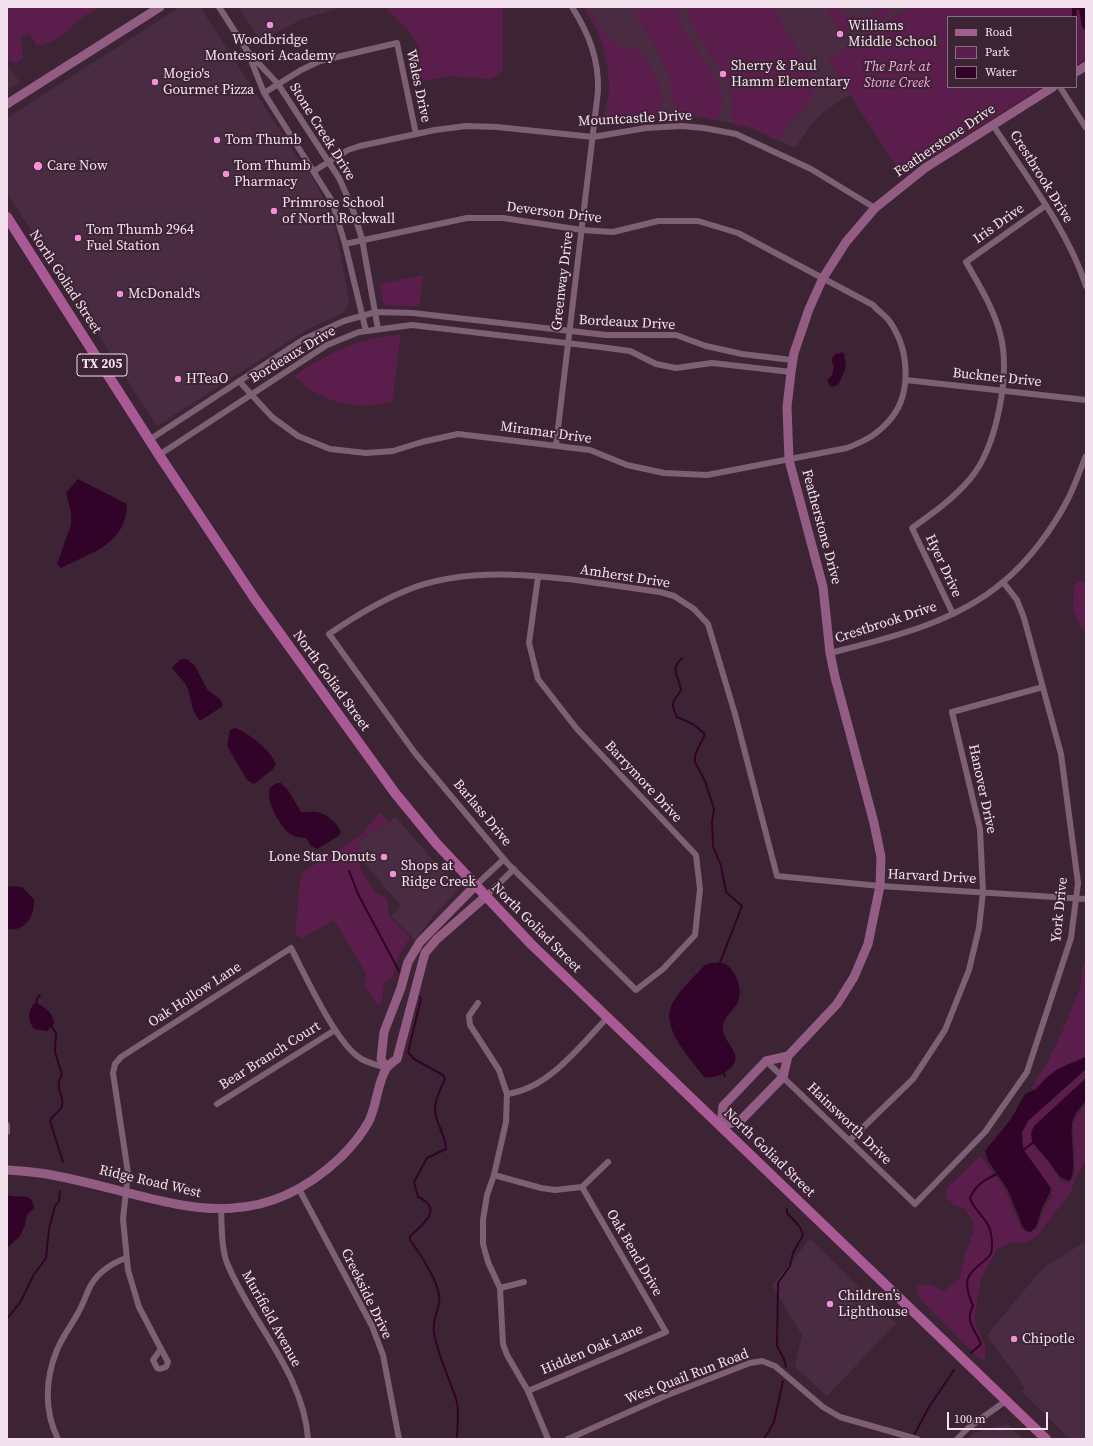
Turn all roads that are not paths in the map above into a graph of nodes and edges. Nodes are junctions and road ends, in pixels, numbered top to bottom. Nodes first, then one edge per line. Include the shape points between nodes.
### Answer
1 (160, 7) edge
2 (219, 7) edge
3 (572, 7) edge
4 (248, 52) junction
5 (1086, 66) edge
6 (1077, 71) edge
7 (278, 84) junction
8 (1051, 88) edge
9 (1061, 88) edge
10 (264, 93) junction
11 (7, 104) edge
12 (993, 125) junction
13 (1086, 128) edge
14 (416, 134) junction
15 (593, 136) junction
16 (328, 162) junction
17 (314, 171) junction
18 (1045, 206) junction
19 (875, 208) junction
20 (7, 217) edge
21 (582, 230) junction
22 (362, 240) junction
23 (345, 244) junction
24 (823, 278) junction
25 (1086, 286) edge
26 (376, 312) junction
27 (361, 315) junction
28 (482, 322) junction
29 (378, 329) junction
30 (366, 331) junction
31 (569, 332) junction
32 (480, 333) junction
33 (567, 344) junction
34 (792, 360) junction
35 (791, 372) junction
36 (906, 380) junction
37 (239, 381) junction
38 (1003, 391) junction
39 (250, 395) junction
40 (1086, 400) edge
41 (149, 440) junction
42 (556, 444) junction
43 (159, 455) junction
44 (1086, 456) edge
45 (790, 460) junction
46 (538, 577) junction
47 (1003, 582) junction
48 (953, 614) junction
49 (329, 634) joint
50 (830, 653) junction
51 (1043, 687) junction
52 (504, 859) junction
53 (514, 869) junction
54 (777, 876) joint
55 (475, 886) junction
56 (880, 886) junction
57 (983, 892) junction
58 (485, 897) junction
59 (1075, 898) junction
60 (1086, 899) edge
61 (429, 932) junction
62 (437, 939) junction
63 (636, 990) joint
64 (478, 1003) dead end
65 (607, 1018) junction
66 (335, 1030) junction
67 (788, 1056) junction
68 (766, 1061) junction
69 (386, 1068) junction
70 (783, 1077) junction
71 (507, 1094) junction
72 (217, 1104) dead end
73 (7, 1125) edge
74 (721, 1126) junction
75 (7, 1132) edge
76 (849, 1141) junction
77 (608, 1162) dead end
78 (7, 1170) edge
79 (494, 1175) junction
80 (582, 1187) junction
81 (299, 1189) junction
82 (126, 1193) junction
83 (916, 1204) joint
84 (221, 1209) junction
85 (126, 1258) junction
86 (524, 1282) dead end
87 (500, 1288) junction
88 (666, 1332) joint
89 (161, 1349) dead end
90 (528, 1390) junction
91 (1008, 1400) junction
92 (58, 1439) edge
93 (308, 1439) edge
94 (399, 1439) edge
95 (548, 1439) edge
96 (568, 1439) edge
97 (917, 1439) edge
98 (957, 1439) edge
99 (1046, 1439) edge

1 - 11 street
2 - 4 street, Stone Creek Drive
3 - 15 street, Greenway Drive via 588,34 597,64 598,91
4 - 7 street, Stone Creek Drive
4 - 10 street, Stone Creek Drive
5 - 6 street
7 - 10 street
7 - 14 street, Wales Drive via 320,61 397,43
7 - 16 street, Stone Creek Drive
8 - 12 street, Featherstone Drive
9 - 13 street
10 - 17 street, Stone Creek Drive
12 - 18 street, Crestbrook Drive
12 - 19 street, Featherstone Drive via 925,168
14 - 15 street, Mountcastle Drive via 466,126
14 - 16 street, Mountcastle Drive via 360,146
15 - 19 street, Mountcastle Drive via 646,128 682,126 736,134 811,169
15 - 21 street, Greenway Drive
16 - 17 street, Mountcastle Drive
16 - 22 street, Stone Creek Drive via 339,178
17 - 23 street, Stone Creek Drive via 332,201
18 - 25 street, Crestbrook Drive via 1061,232
18 - 38 street, Iris Drive via 966,262 986,297 1000,334
19 - 24 street, Featherstone Drive via 846,242
20 - 41 main road, North Goliad Street / TX 205
21 - 22 street, Deverson Drive via 503,218 467,218
21 - 24 street, Deverson Drive via 613,232 658,221 698,222 738,233
21 - 31 street, Greenway Drive
22 - 23 street, Deverson Drive
22 - 26 street, Stone Creek Drive
23 - 27 street, Stone Creek Drive
24 - 34 street, Featherstone Drive via 809,309
24 - 36 street, Deverson Drive via 873,305 890,321 901,342
26 - 27 street, Bordeaux Drive
26 - 28 street, Bordeaux Drive via 413,313
26 - 29 street, Stone Creek Drive
27 - 30 street, Stone Creek Drive
27 - 37 street, Bordeaux Drive via 304,339
28 - 31 street, Bordeaux Drive
28 - 32 street
29 - 30 street, Bordeaux Drive
29 - 32 street, Bordeaux Drive via 412,325
30 - 39 street, Bordeaux Drive via 327,345
31 - 33 street, Greenway Drive
31 - 34 street, Bordeaux Drive via 676,335 706,346 742,354
32 - 33 street, Bordeaux Drive
33 - 35 street, Bordeaux Drive via 630,351 656,364 676,368 712,363
33 - 42 street, Greenway Drive
34 - 35 street, Featherstone Drive
35 - 45 street, Featherstone Drive via 787,407
36 - 38 street, Buckner Drive
36 - 45 street, Miramar Drive via 901,401 887,424 868,439 848,448
37 - 39 street, Miramar Drive
37 - 41 street, Bordeaux Drive
38 - 40 street, Buckner Drive
38 - 48 street, Hyer Drive via 988,447 971,478 945,505 912,528
39 - 42 street, Miramar Drive via 272,417 298,436 330,449 366,453 393,451 458,434
39 - 43 street, Bordeaux Drive
41 - 43 main road, North Goliad Street / TX 205
42 - 45 street, Miramar Drive via 590,450 627,465 664,473 707,475
43 - 55 main road, North Goliad Street / TX 205 via 255,599 395,793
44 - 47 street, Crestbrook Drive via 1068,498 1038,546
45 - 50 street, Featherstone Drive via 823,586
46 - 49 street, Amherst Drive via 490,574 449,579 407,590 367,608
46 - 54 street, Amherst Drive via 660,592 674,596 694,609 708,624 735,714
46 - 63 street, Barrymore Drive via 529,643 538,679 577,729 696,856 700,889 695,934 663,969
47 - 48 street, Crestbrook Drive
47 - 51 street, York Drive via 1017,600 1024,618
48 - 50 street, Crestbrook Drive via 919,628
49 - 52 street, Barlass Drive via 415,753
50 - 56 street, Featherstone Drive via 874,823 881,857
51 - 57 street, Hanover Drive via 952,712 980,829
51 - 59 street, York Drive via 1061,754 1078,882
52 - 53 street, Barlass Drive
52 - 55 street, Ridge Road West
53 - 58 street, Ridge Road West
53 - 63 street, Barlass Drive
54 - 56 street, Harvard Drive
55 - 58 main road, North Goliad Street / TX 205
55 - 61 street, Ridge Road West
56 - 57 street, Harvard Drive
56 - 67 street, Featherstone Drive via 868,944 854,977 837,1004
57 - 59 street, Harvard Drive
57 - 76 street, Hanover Drive via 979,928 969,970 945,1030 913,1079
58 - 62 street, Ridge Road West
58 - 65 main road, North Goliad Street / TX 205
59 - 60 street, Harvard Drive
59 - 83 street, York Drive via 1071,938 1027,1072 985,1132
61 - 62 street
61 - 69 street, Ridge Road West via 408,962 384,1032 381,1059
62 - 69 street, Ridge Road West via 425,953 420,966 397,1059
64 - 71 street via 469,1016 470,1025 499,1070
65 - 71 street via 544,1080 521,1093
65 - 74 main road, North Goliad Street / TX 205
66 - 69 street via 360,1059
66 - 72 street, Bear Branch Court
66 - 82 street, Oak Hollow Lane via 290,948 121,1057 115,1064 113,1073 128,1173
67 - 68 street
67 - 70 street, Featherstone Drive
68 - 70 street, Hainsworth Drive
68 - 74 street via 723,1106
69 - 81 street, Ridge Road West via 369,1121 363,1130 340,1157
70 - 74 street via 740,1121
70 - 76 street, Hainsworth Drive
71 - 79 street via 506,1122
73 - 75 street
74 - 91 main road, North Goliad Street / TX 205
76 - 83 street, Hainsworth Drive
77 - 80 street
78 - 82 street, Ridge Road West via 53,1175
79 - 80 street via 555,1190
79 - 87 street via 487,1195 483,1220 483,1244
80 - 88 street, Oak Bend Drive
81 - 84 street, Ridge Road West via 256,1204
81 - 94 street, Creekside Drive via 372,1326 383,1355
82 - 84 street, Ridge Road West via 186,1207
82 - 85 street via 123,1219
84 - 93 street, Murifield Avenue via 227,1262 297,1392 305,1412
85 - 89 street via 139,1307
85 - 92 street via 113,1263 94,1280 57,1350 50,1372 47,1398 50,1420
86 - 87 street
87 - 90 street via 503,1344
88 - 90 street, Hidden Oak Lane
90 - 95 street
91 - 98 street via 968,1428
91 - 99 main road, North Goliad Street / TX 205
96 - 97 street, West Quail Run Road via 665,1396 750,1363 762,1361 775,1366 823,1407 840,1418

